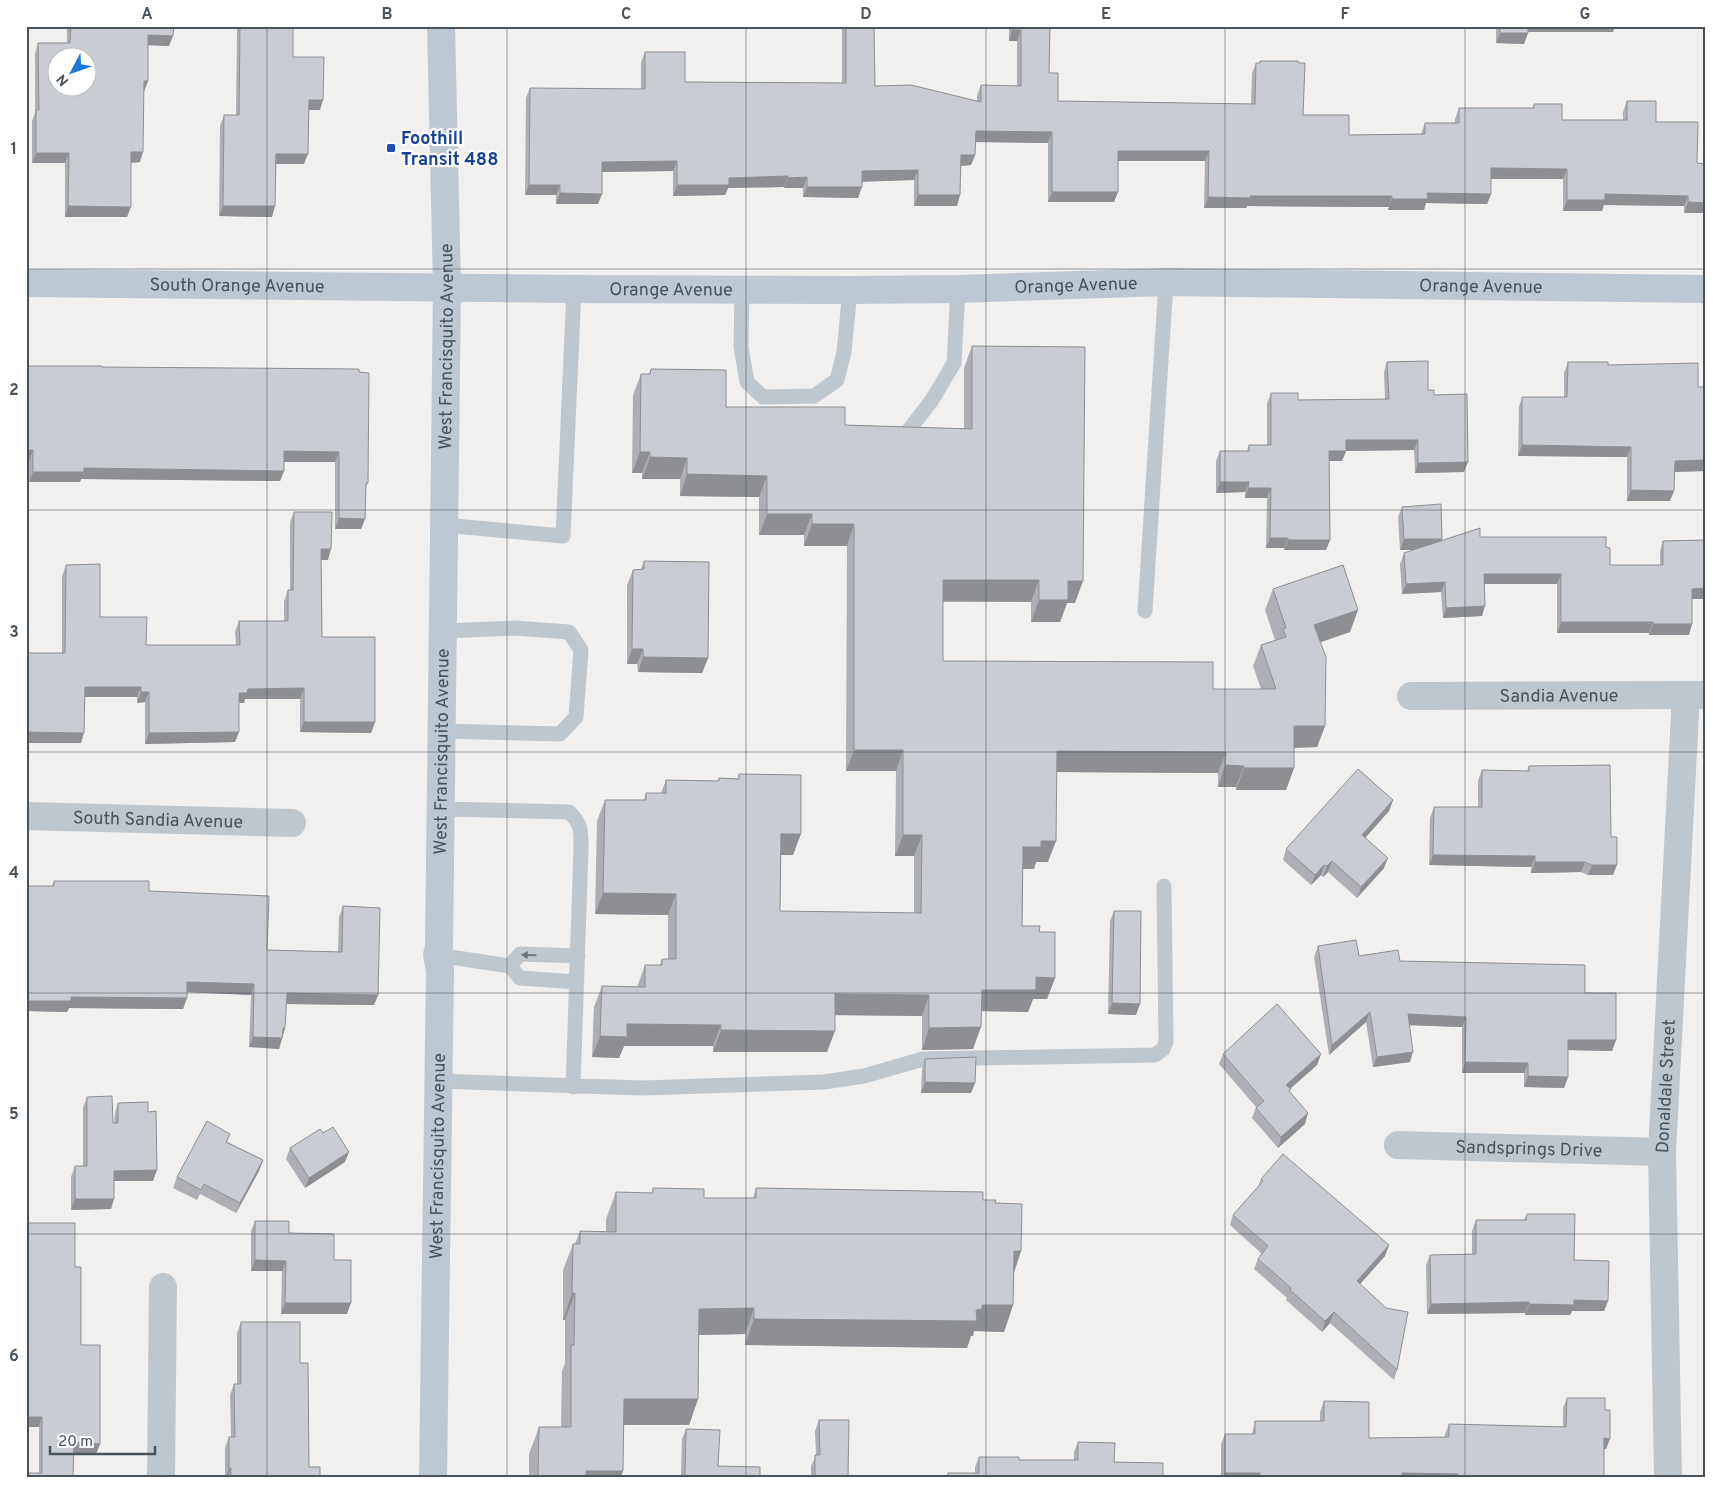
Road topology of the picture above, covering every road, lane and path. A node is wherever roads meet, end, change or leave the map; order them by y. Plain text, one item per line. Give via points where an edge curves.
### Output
1 (441, 26) edge
2 (1166, 282) junction
3 (26, 283) edge
4 (447, 288) junction
5 (574, 289) junction
6 (958, 289) junction
7 (1706, 289) edge
8 (742, 290) junction
9 (850, 290) junction
10 (902, 439) edge
11 (444, 525) junction
12 (1145, 611) dead end
13 (443, 631) junction
14 (1696, 695) edge
15 (1411, 696) dead end
16 (442, 731) junction
17 (441, 808) junction
18 (26, 816) edge
19 (292, 823) dead end
20 (1164, 886) dead end
21 (437, 955) junction
22 (578, 956) junction
23 (510, 966) junction
24 (577, 982) junction
25 (438, 1081) junction
26 (573, 1087) junction
27 (1398, 1145) dead end
28 (1662, 1152) junction
29 (163, 1287) dead end
30 (161, 1477) edge
31 (433, 1477) edge
32 (1668, 1477) edge

1 - 4 street, West Francisquito Avenue
2 - 6 street, Orange Avenue
2 - 7 street, Orange Avenue
2 - 12 lane
3 - 4 street, South Orange Avenue
4 - 5 street, Orange Avenue
4 - 11 street, West Francisquito Avenue
5 - 8 street, Orange Avenue
5 - 11 lane via 563,536
6 - 9 street, Orange Avenue
6 - 10 lane via 954,363 932,400
8 - 9 street, Orange Avenue
8 - 9 lane via 741,348 747,382 763,397 814,396 837,380 844,352
11 - 13 street, West Francisquito Avenue
13 - 16 street, West Francisquito Avenue
13 - 16 lane via 514,628 569,632 581,650 576,717 560,734
14 - 15 street, Sandia Avenue
14 - 28 street, Donaldale Street
16 - 17 street, West Francisquito Avenue
17 - 21 street, West Francisquito Avenue
17 - 22 lane via 569,812 578,820 582,849
18 - 19 street, South Sandia Avenue
20 - 26 lane via 1166,1042 1155,1055 923,1059 864,1076 824,1082
21 - 23 lane
21 - 25 street, West Francisquito Avenue via 440,970
22 -> 23 lane via 520,954
22 - 24 lane
23 - 24 lane via 520,978
24 - 26 lane
25 - 26 lane
25 - 31 street, West Francisquito Avenue
27 - 28 street, Sandsprings Drive
28 - 32 street, Donaldale Street
29 - 30 street

